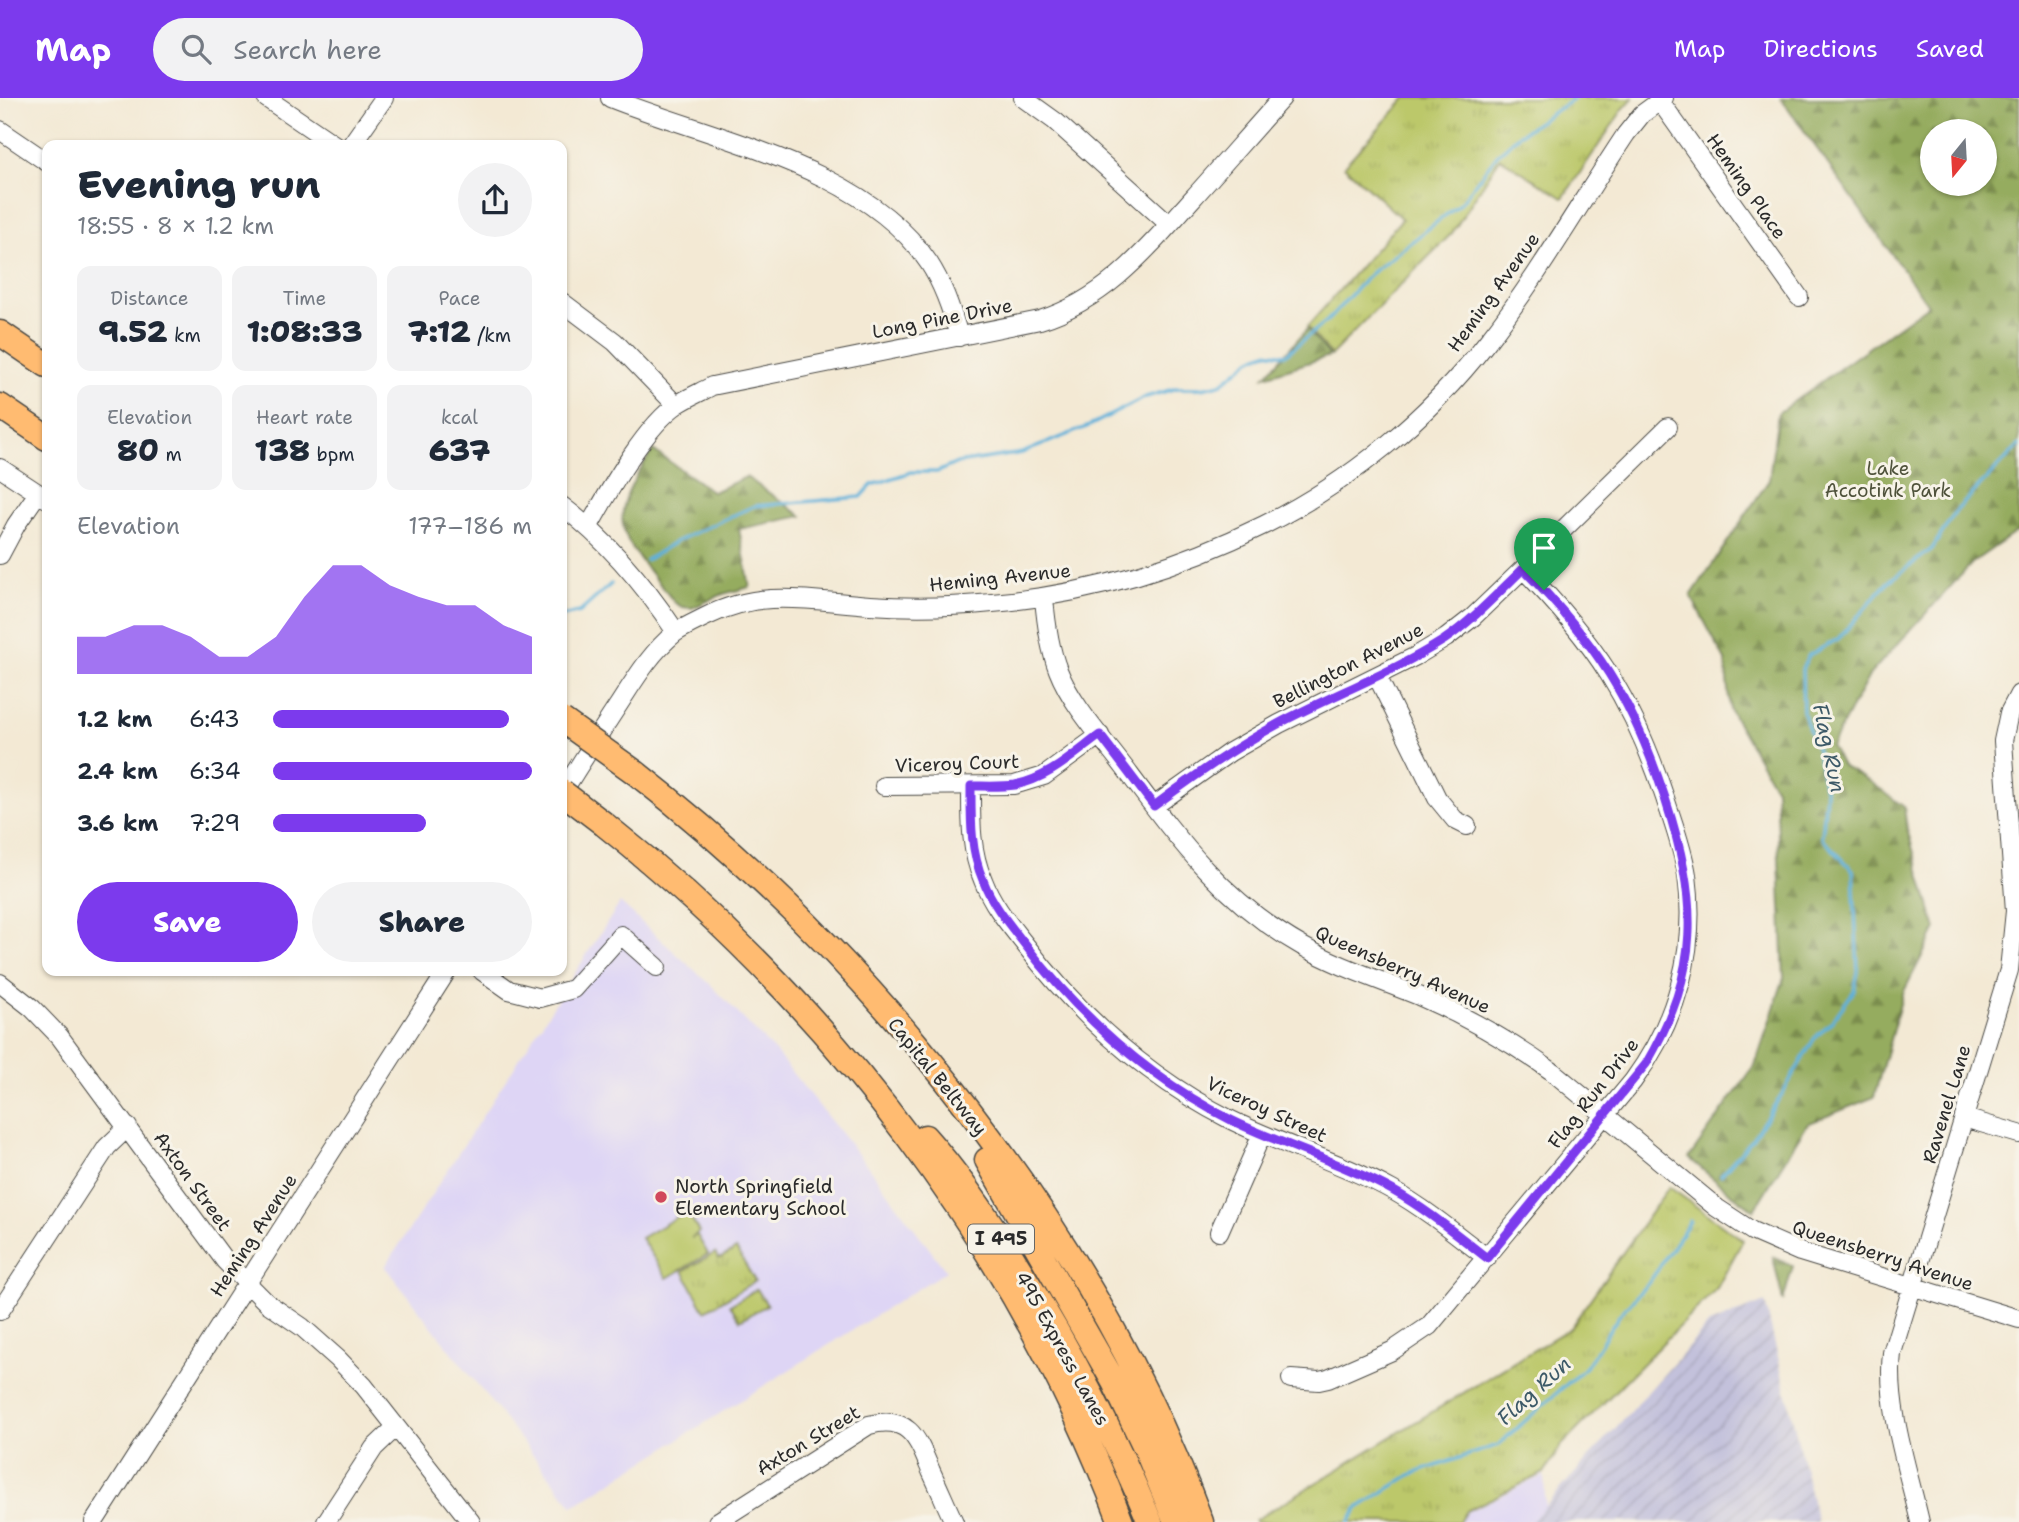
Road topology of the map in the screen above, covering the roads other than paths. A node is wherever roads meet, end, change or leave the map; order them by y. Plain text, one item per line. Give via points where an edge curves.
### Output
1 (265, 98) edge
2 (384, 98) edge
3 (610, 98) edge
4 (1023, 98) edge
5 (1282, 98) edge
6 (1662, 99) edge
7 (0, 130) edge
8 (328, 140) edge
9 (355, 140) edge
10 (42, 159) edge
11 (1169, 224) junction
12 (1799, 297) dead end
13 (567, 306) edge
14 (0, 333) edge
15 (959, 337) junction
16 (42, 362) edge
17 (676, 405) junction
18 (0, 406) edge
19 (1668, 426) dead end
20 (42, 435) edge
21 (0, 468) edge
22 (42, 495) edge
23 (42, 497) edge
24 (567, 510) edge
25 (589, 526) junction
26 (0, 555) edge
27 (1523, 569) junction
28 (1044, 597) junction
29 (676, 632) junction
30 (1377, 676) junction
31 (2019, 694) edge
32 (567, 724) edge
33 (1100, 735) junction
34 (567, 784) edge
35 (884, 786) dead end
36 (971, 786) junction
37 (567, 796) edge
38 (1154, 806) junction
39 (1467, 826) dead end
40 (2017, 890) edge
41 (657, 967) dead end
42 (444, 976) edge
43 (489, 976) edge
44 (0, 984) edge
45 (792, 998) junction
46 (883, 1006) junction
47 (1605, 1115) junction
48 (1964, 1118) junction
49 (128, 1127) junction
50 (1262, 1134) junction
51 (2019, 1134) edge
52 (1219, 1232) dead end
53 (1487, 1258) junction
54 (247, 1283) junction
55 (1912, 1287) junction
56 (0, 1311) edge
57 (2019, 1320) edge
58 (1291, 1379) dead end
59 (396, 1427) junction
60 (94, 1522) edge
61 (326, 1522) edge
62 (471, 1522) edge
63 (717, 1522) edge
64 (954, 1522) edge
65 (1121, 1522) edge
66 (1150, 1522) edge
67 (1176, 1522) edge
68 (1201, 1522) edge
69 (1920, 1522) edge

1 - 8 street
2 - 9 street
3 - 15 street via 786,160 873,206 904,232 928,262 949,301
4 - 11 street
5 - 11 street, Long Pine Drive
6 - 12 street, Heming Place
6 - 28 street, Heming Avenue via 1626,134 1486,344 1436,400 1380,450 1299,506 1220,545 1133,577
7 - 10 street
11 - 15 street, Long Pine Drive via 1122,274 1077,306 1040,320
13 - 17 street via 615,342
14 - 16 highway
15 - 17 street, Long Pine Drive via 730,381
17 - 25 street, Long Pine Drive via 617,477
18 - 20 highway
19 - 27 street, Bellington Avenue
21 - 22 street
23 - 26 street via 16,525
24 - 25 street
25 - 29 street
27 - 30 street, Bellington Avenue via 1446,638
27 - 47 street, Flag Run Drive via 1582,633 1631,711 1654,765 1686,873 1689,933 1680,989 1646,1064
28 - 29 street, Heming Avenue via 926,607 762,599 722,609
28 - 33 street, Queensberry Avenue via 1058,670
29 - 34 street, Heming Avenue via 642,669
30 - 38 street, Bellington Avenue via 1230,752
30 - 39 street via 1437,798 1455,820
31 - 40 street, Ravenel Lane via 2003,741
32 - 46 highway, Capital Beltway / I 495, bridge via 680,807 775,891
33 - 36 street, Viceroy Court via 1034,780
33 - 38 street, Queensberry Avenue
35 - 36 street, Viceroy Court
36 - 50 street, Viceroy Street via 972,838 982,879 999,910 1048,975 1144,1066 1205,1106
37 - 45 highway, I 495, bridge via 693,899
38 - 47 street, Queensberry Avenue via 1210,876 1270,926 1330,961 1417,995 1490,1031 1553,1072
40 - 48 street, Ravenel Lane via 2008,970
41 - 43 street via 621,935 573,989 540,998 509,990
42 - 54 street, Heming Avenue
44 - 49 street, Axton Street via 60,1037
45 - 65 highway, I 495 via 897,1123 973,1231 1061,1386
45 - 66 highway, 495 Express Lanes / I 495 via 967,1188 1073,1360
46 - 67 highway, 495 Express Lanes / I 495 via 1012,1201 1114,1381
46 - 68 highway, Capital Beltway / I 495 via 976,1121 1092,1292 1145,1391
47 - 53 street, Flag Run Drive
47 - 55 street, Queensberry Avenue via 1717,1208 1752,1231 1800,1252
48 - 51 street
48 - 55 street, Ravenel Lane
49 - 54 street, Axton Street via 217,1252
49 - 56 street via 107,1147
50 - 52 street
50 - 53 street, Viceroy Street via 1392,1190
53 - 58 street, Flag Run Drive via 1442,1312 1406,1342 1328,1379
54 - 59 street, Axton Street via 338,1359
54 - 60 street, Heming Avenue
55 - 57 street, Queensberry Avenue
55 - 69 street, Ravenel Lane via 1892,1353 1890,1386
59 - 61 street via 374,1448
59 - 62 street, Axton Street
63 - 64 street, Axton Street via 869,1425 882,1422 898,1424 915,1436

